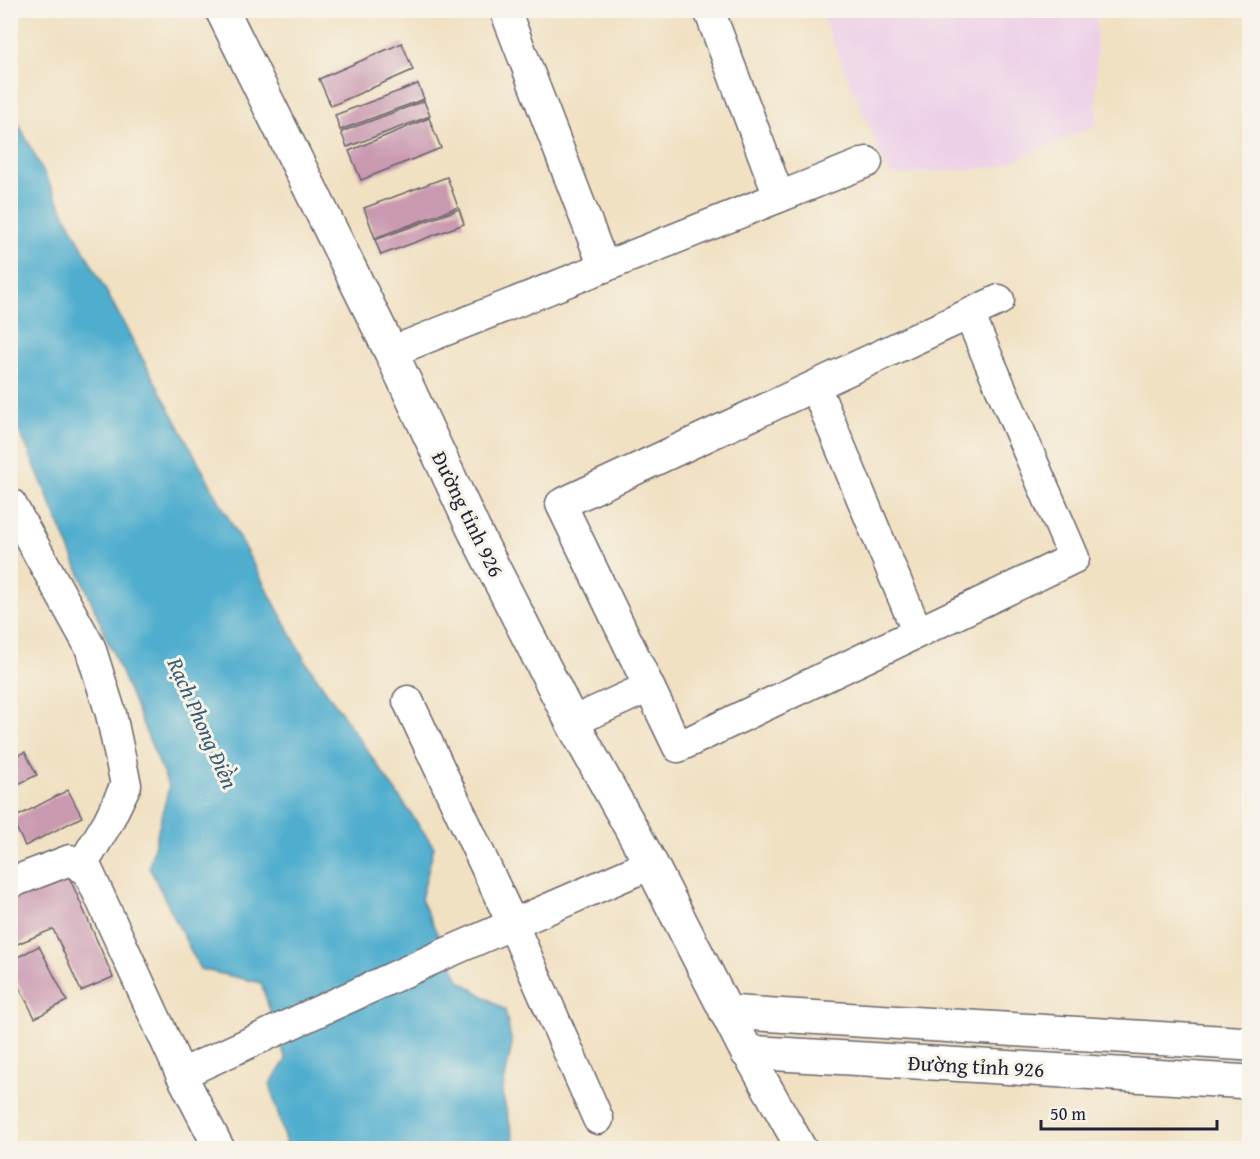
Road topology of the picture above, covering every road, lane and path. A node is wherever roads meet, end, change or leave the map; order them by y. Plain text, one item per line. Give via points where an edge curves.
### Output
1 (222, 10) edge
2 (505, 10) edge
3 (709, 10) edge
4 (867, 162) dead end
5 (779, 197) junction
6 (604, 267) junction
7 (999, 300) dead end
8 (969, 314) junction
9 (391, 352) junction
10 (815, 386) junction
11 (10, 504) edge
12 (917, 631) junction
13 (649, 687) junction
14 (408, 701) dead end
15 (572, 722) junction
16 (651, 864) junction
17 (81, 867) junction
18 (10, 883) edge
19 (513, 925) junction
20 (726, 1012) junction
21 (1250, 1044) edge
22 (747, 1052) junction
23 (181, 1074) junction
24 (1250, 1082) edge
25 (598, 1119) dead end
26 (219, 1149) edge
27 (801, 1149) edge

1 - 9 main road, Đường tỉnh 926
2 - 6 street
3 - 5 street
4 - 5 street
5 - 6 street
6 - 9 street
7 - 8 street
8 - 10 street
8 - 12 street via 1074,558
9 - 15 main road, Đường tỉnh 926 via 474,530
10 - 12 street
10 - 13 street via 561,504
11 - 17 street via 90,647 111,714 126,785
12 - 13 street via 678,747
13 - 15 street
14 - 19 street
15 - 16 main road, Đường tỉnh 926
16 - 19 street
16 - 20 main road, Đường tỉnh 926
17 - 18 street via 70,860
17 - 23 street via 88,871
19 - 23 street
19 - 25 street
20 - 21 main road, Đường tỉnh 926
20 - 22 main road, Đường tỉnh 926
22 - 24 main road, Đường tỉnh 926
22 - 27 street
23 - 26 street

